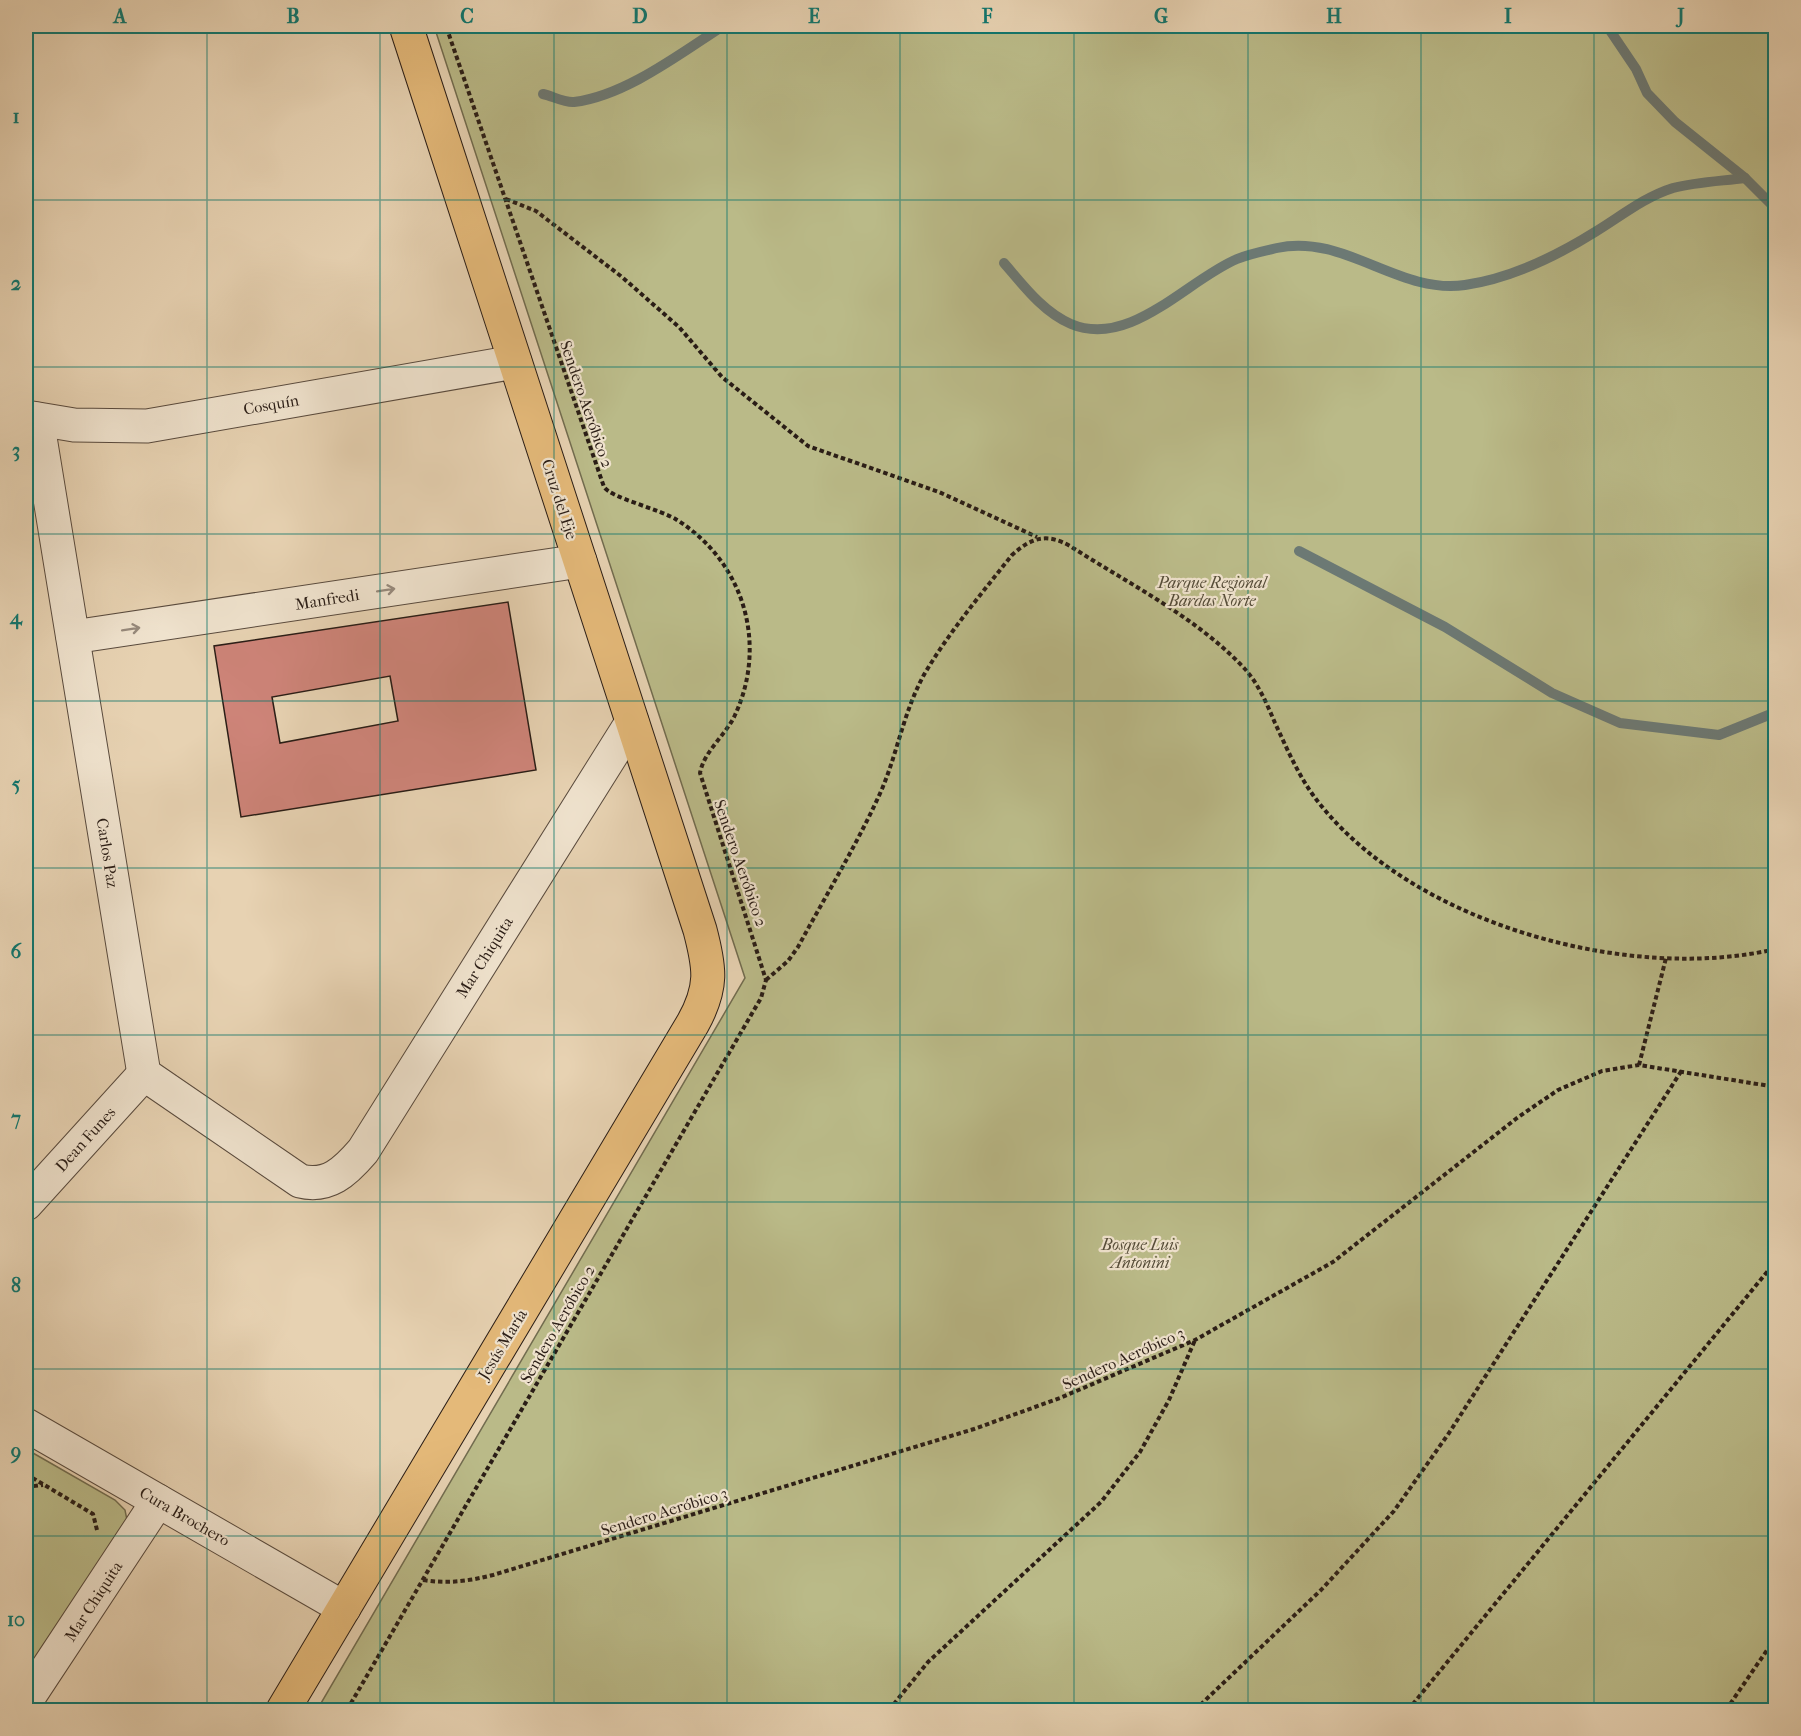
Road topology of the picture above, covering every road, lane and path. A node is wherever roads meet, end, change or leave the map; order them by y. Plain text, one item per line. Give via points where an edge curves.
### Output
1 (406, 26) edge
2 (446, 26) edge
3 (506, 199) junction
4 (515, 362) junction
5 (31, 418) edge
6 (1037, 538) junction
7 (580, 561) junction
8 (73, 637) junction
9 (632, 722) junction
10 (1776, 949) edge
11 (1666, 958) junction
12 (709, 973) joint
13 (766, 980) junction
14 (1639, 1065) junction
15 (1682, 1070) junction
16 (144, 1074) junction
17 (1776, 1087) edge
18 (26, 1204) edge
19 (1776, 1261) edge
20 (1195, 1340) junction
21 (26, 1425) edge
22 (26, 1474) edge
23 (44, 1485) junction
24 (26, 1487) edge
25 (158, 1501) junction
26 (91, 1539) dead end
27 (423, 1580) junction
28 (344, 1608) junction
29 (1776, 1637) edge
30 (26, 1701) edge
31 (283, 1710) edge
32 (347, 1710) edge
33 (889, 1710) edge
34 (1195, 1710) edge
35 (1408, 1710) edge
36 (1726, 1710) edge

1 - 4 main road, Cruz del Eje
2 - 3 path, Sendero Aeróbico 2
3 - 6 path via 536,211 622,277 680,327 722,377 808,446 939,492
3 - 13 path, Sendero Aeróbico 2 via 604,487 612,495 658,509 689,527 720,558 740,594 751,642 747,679 734,717 704,760 700,773
4 - 5 street, Cosquín via 147,426 74,425
4 - 7 main road, Cruz del Eje
5 - 8 street, Carlos Paz
6 - 11 path via 1055,538 1070,546 1222,646 1246,670 1262,694 1300,775 1322,808 1345,833 1389,869 1439,898 1548,939 1606,953
6 - 13 path via 1012,555 924,675 907,710 883,787 859,834 798,947
8 -> 7 street, Manfredi
7 - 9 main road, Cruz del Eje
8 - 16 street, Carlos Paz
9 - 12 main road, Cruz del Eje via 700,930
9 - 16 street, Mar Chiquita via 351,1165 326,1182 313,1184 289,1176
10 - 11 path
11 - 14 path
12 - 28 main road, Jesús María via 703,1005 693,1023
13 - 27 path, Sendero Aeróbico 2 via 761,998
14 - 15 path, Sendero Aeróbico 3
14 - 20 path, Sendero Aeróbico 3 via 1602,1071 1558,1090 1333,1262
15 - 17 path, Sendero Aeróbico 3
15 - 34 path via 1449,1433 1394,1511 1321,1590
16 - 18 street, Dean Funes
19 - 35 path
20 - 27 path, Sendero Aeróbico 3 via 1060,1398 974,1429 493,1575 466,1581
20 - 33 path via 1158,1421 1140,1452 1101,1502 928,1662
21 - 25 street, Cura Brochero
22 - 23 path
23 - 24 path
23 - 26 path via 93,1514 97,1530
25 - 28 street, Cura Brochero
25 - 30 street, Mar Chiquita
27 - 32 path, Sendero Aeróbico 2
28 - 31 main road, Jesús María
29 - 36 path

